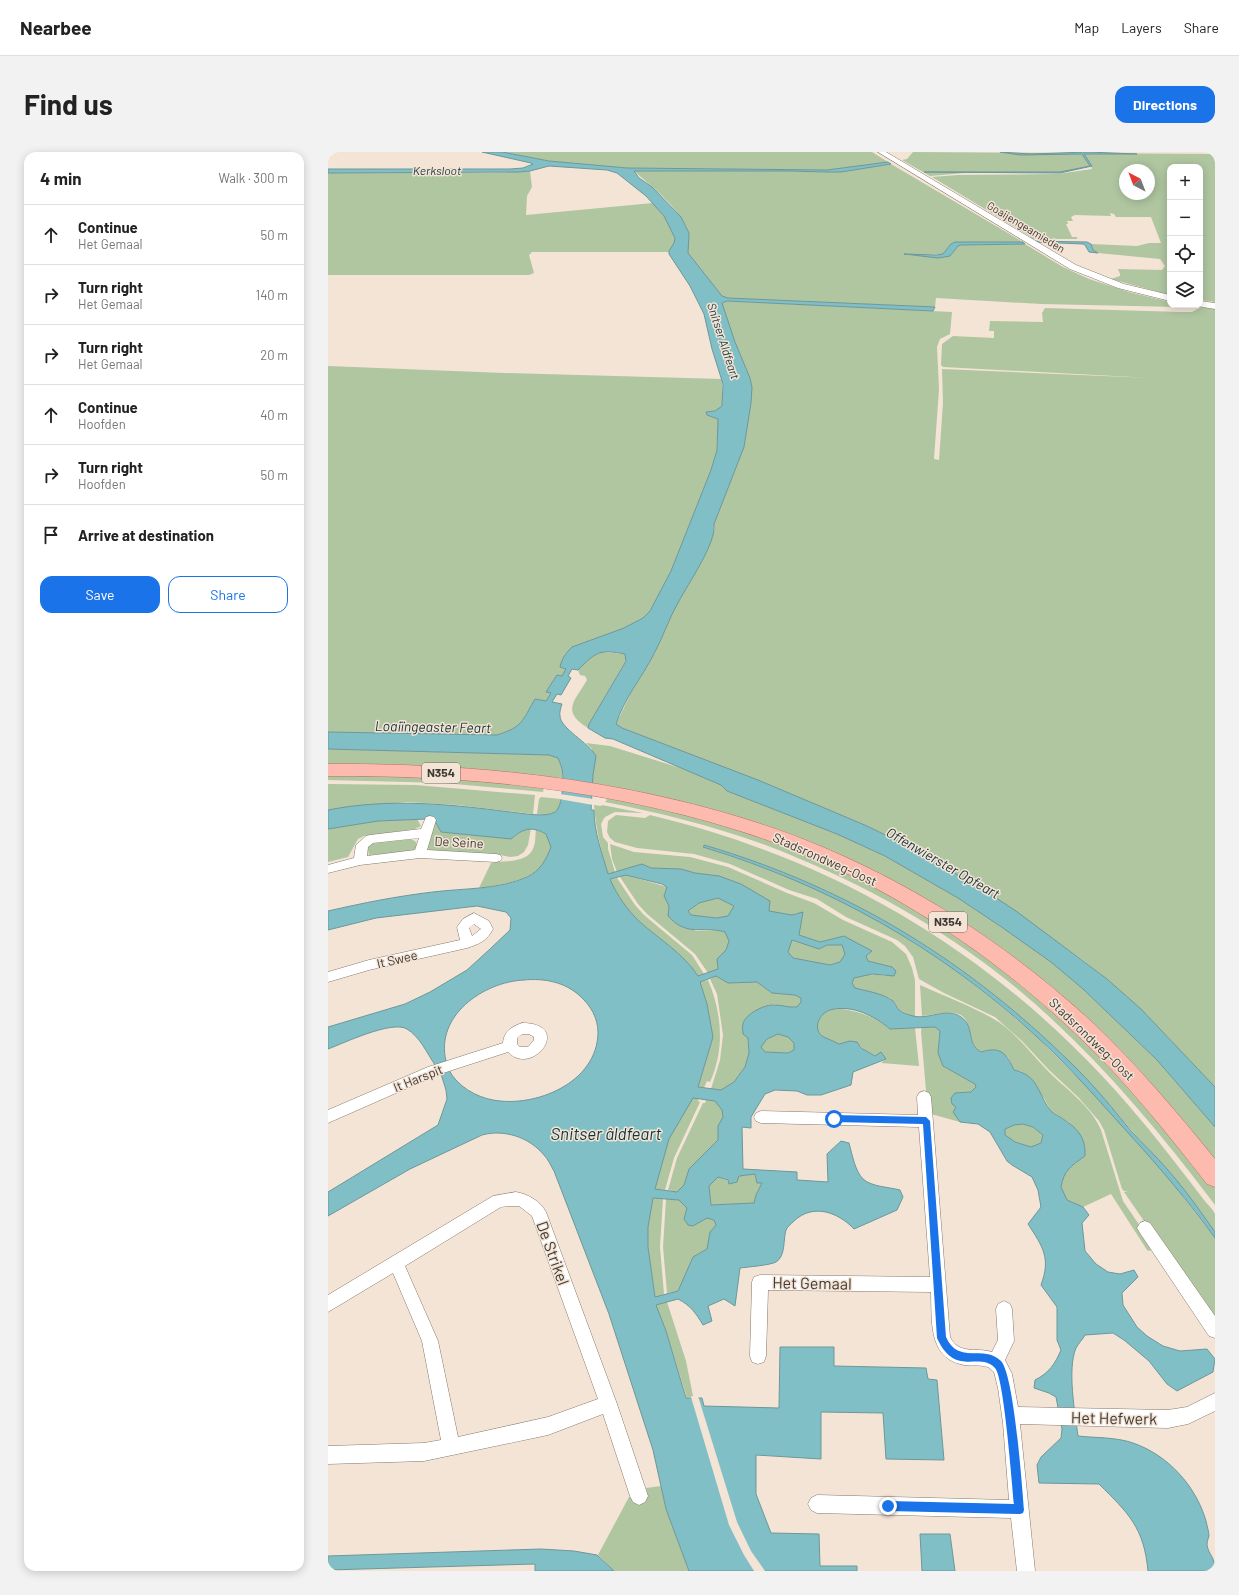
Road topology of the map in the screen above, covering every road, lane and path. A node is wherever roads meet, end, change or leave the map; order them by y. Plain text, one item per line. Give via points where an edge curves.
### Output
1 (881, 152) edge
2 (1167, 297) edge
3 (1203, 304) edge
4 (1215, 306) edge
5 (328, 770) edge
6 (430, 820) dead end
7 (426, 832) junction
8 (420, 854) junction
9 (496, 858) dead end
10 (360, 861) junction
11 (328, 869) edge
12 (467, 943) dead end
13 (328, 977) edge
14 (510, 1046) dead end
15 (924, 1097) dead end
16 (328, 1117) edge
17 (761, 1117) dead end
18 (926, 1121) junction
19 (1215, 1177) edge
20 (1145, 1228) dead end
21 (396, 1262) junction
22 (938, 1285) junction
23 (328, 1304) edge
24 (1004, 1309) dead end
25 (1215, 1330) edge
26 (758, 1356) dead end
27 (995, 1362) junction
28 (1215, 1402) edge
29 (608, 1404) junction
30 (1010, 1415) junction
31 (452, 1448) junction
32 (328, 1455) edge
33 (639, 1496) dead end
34 (817, 1504) dead end
35 (1020, 1510) junction
36 (1026, 1571) edge

1 - 2 street, Goaijengeamieden via 1073,267 1119,285
3 - 4 street
5 - 19 main road, Stadsrondweg-Oost / N354 via 444,773 553,783 604,791 700,812 798,845 861,873 951,924 1033,984 1092,1036 1153,1101
6 - 7 street, De Seine
7 - 8 street, De Seine
7 - 10 street, De Seine via 370,839 362,845
8 - 9 street, De Seine
8 - 10 street, De Seine
10 - 11 street, De Seine
12 - 13 street, It Swee
14 - 16 street, It Harspit via 433,1071
15 - 18 street
17 - 18 street
18 - 22 street
20 - 25 street
21 - 23 street, De Strikel
21 - 29 street, De Strikel via 498,1200 516,1198 527,1202 538,1212
21 - 31 street via 430,1341
22 - 26 street, Het Gemaal via 760,1282
22 - 27 street via 942,1338 946,1347 960,1357 989,1358
24 - 27 street via 1006,1341
27 - 30 street via 1002,1370
28 - 30 street, Het Hefwerk via 1188,1415 1168,1419
29 - 31 street via 548,1426
29 - 33 street, De Strikel
30 - 35 street
31 - 32 street via 424,1452
34 - 35 street
35 - 36 street

